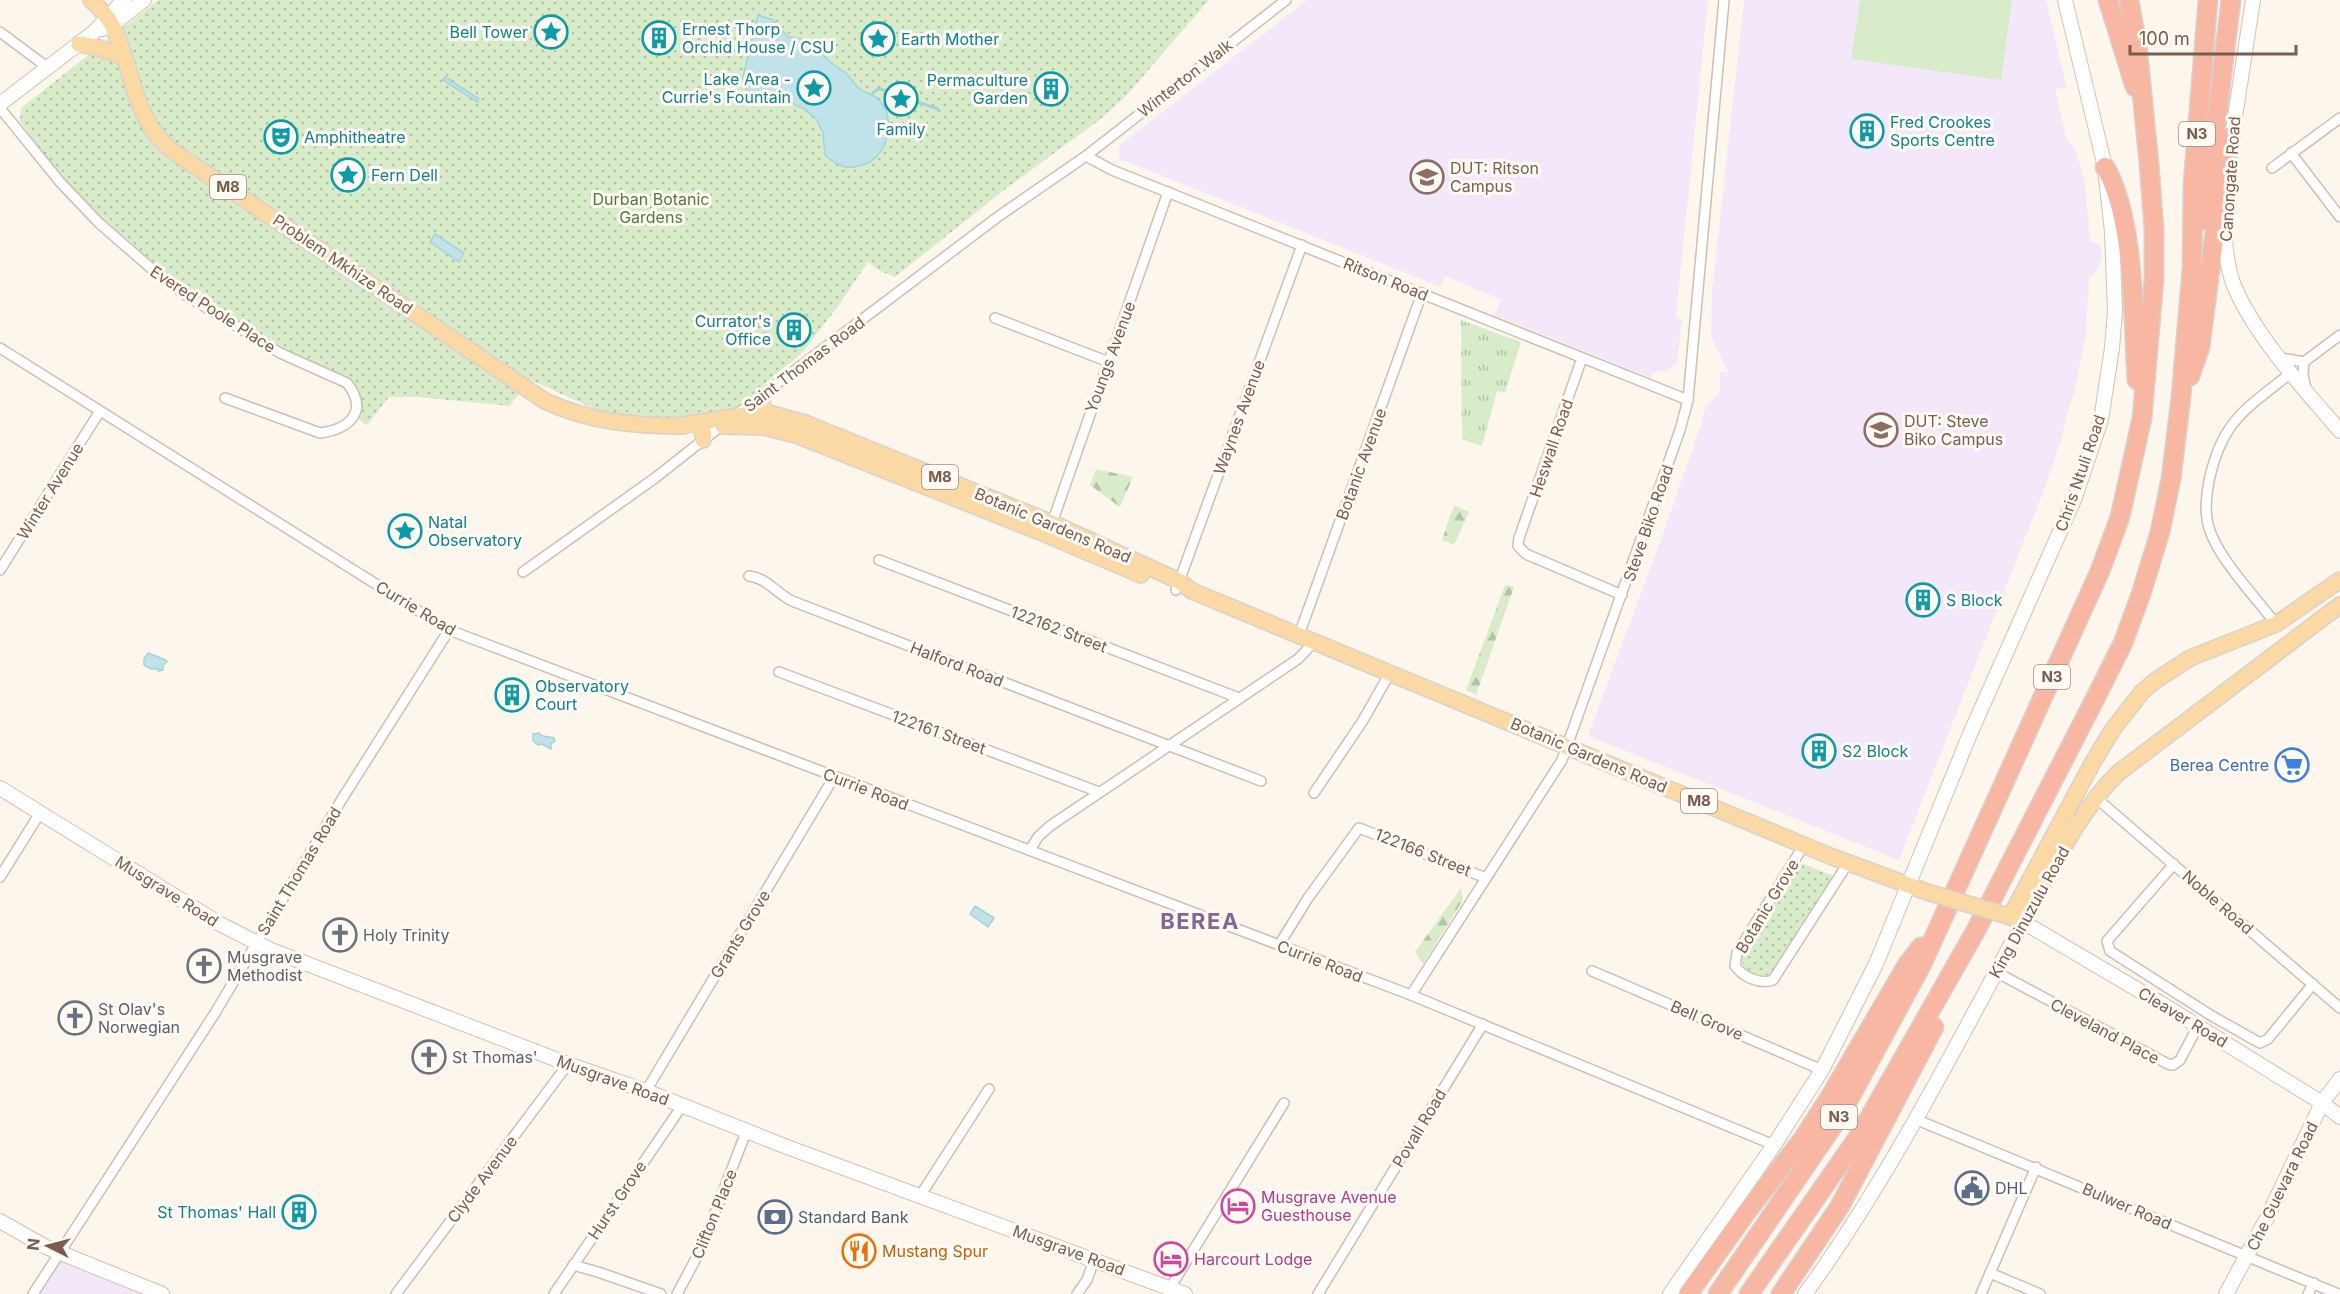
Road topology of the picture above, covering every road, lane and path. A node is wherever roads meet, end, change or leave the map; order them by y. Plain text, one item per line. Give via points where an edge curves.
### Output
1 (91, 0) edge
2 (124, 0) edge
3 (144, 0) edge
4 (1286, 0) edge
5 (1724, 0) edge
6 (2066, 0) edge
7 (2108, 0) edge
8 (2129, 0) edge
9 (2208, 0) edge
10 (2230, 0) edge
11 (2253, 0) edge
12 (109, 21) junction
13 (0, 32) edge
14 (79, 44) junction
15 (124, 57) junction
16 (47, 67) junction
17 (2141, 100) junction
18 (0, 106) edge
19 (2340, 118) edge
20 (2231, 136) junction
21 (2291, 153) junction
22 (1086, 156) junction
23 (2105, 167) junction
24 (2272, 168) dead end
25 (1168, 192) junction
26 (2340, 217) edge
27 (1302, 245) junction
28 (2193, 268) junction
29 (1422, 293) junction
30 (995, 318) dead end
31 (2340, 335) edge
32 (0, 348) edge
33 (1582, 358) junction
34 (2281, 358) junction
35 (1109, 362) junction
36 (2304, 362) junction
37 (2292, 372) junction
38 (2306, 389) junction
39 (763, 396) junction
40 (2181, 396) junction
41 (225, 398) dead end
42 (1688, 400) junction
43 (100, 411) junction
44 (765, 412) junction
45 (2142, 418) junction
46 (726, 422) junction
47 (676, 426) junction
48 (2340, 431) edge
49 (701, 433) junction
50 (1052, 523) junction
51 (879, 561) dead end
52 (0, 570) edge
53 (523, 572) dead end
54 (749, 576) dead end
55 (2340, 580) edge
56 (1178, 586) junction
57 (1622, 595) junction
58 (2339, 607) edge
59 (2276, 624) junction
60 (449, 630) junction
61 (1299, 635) junction
62 (1315, 642) junction
63 (778, 672) dead end
64 (1390, 673) junction
65 (1239, 698) junction
66 (1170, 746) junction
67 (1568, 746) junction
68 (834, 777) junction
69 (1261, 781) dead end
70 (0, 788) edge
71 (1099, 792) junction
72 (1314, 794) dead end
73 (2095, 797) junction
74 (40, 813) junction
75 (1804, 845) junction
76 (1030, 850) junction
77 (1848, 863) junction
78 (2174, 864) junction
79 (0, 878) edge
80 (1486, 878) junction
81 (1908, 886) junction
82 (2013, 918) junction
83 (1939, 928) junction
84 (1975, 932) junction
85 (256, 944) junction
86 (1279, 945) junction
87 (1592, 971) dead end
88 (1996, 972) junction
89 (2313, 984) junction
90 (1411, 995) junction
91 (2340, 1008) edge
92 (1483, 1024) junction
93 (2198, 1026) junction
94 (568, 1064) junction
95 (1822, 1070) junction
96 (2340, 1079) edge
97 (989, 1089) dead end
98 (646, 1091) junction
99 (1284, 1103) dead end
100 (2322, 1103) junction
101 (682, 1106) junction
102 (2340, 1117) edge
103 (1916, 1119) junction
104 (747, 1131) junction
105 (1774, 1145) junction
106 (2036, 1167) junction
107 (921, 1196) junction
108 (0, 1221) edge
109 (59, 1253) junction
110 (2247, 1256) junction
111 (1094, 1260) junction
112 (573, 1265) junction
113 (1990, 1273) junction
114 (2314, 1283) junction
115 (1170, 1288) junction
116 (33, 1294) edge
117 (162, 1294) edge
118 (396, 1294) edge
119 (554, 1294) edge
120 (661, 1294) edge
121 (677, 1294) edge
122 (1077, 1294) edge
123 (1185, 1294) edge
124 (1318, 1294) edge
125 (1670, 1294) edge
126 (1688, 1294) edge
127 (1718, 1294) edge
128 (1749, 1294) edge
129 (1780, 1294) edge
130 (1805, 1294) edge
131 (1982, 1294) edge
132 (2040, 1294) edge
133 (2226, 1294) edge
134 (2308, 1294) edge
135 (2338, 1294) edge

1 - 12 main road, Problem Mkhize Road / M8
2 - 12 main road
3 - 12 main road
4 - 22 street, Winterton Walk
5 - 42 street, Steve Biko Road
6 - 23 main road, Chris Ntuli Road
7 - 17 highway
8 - 17 highway, N3
9 - 28 highway, N3 via 2193,184
10 - 28 highway via 2211,164
11 - 20 main road, Canongate Road
12 - 14 main road
12 - 15 main road, Problem Mkhize Road / M8
13 - 16 street
14 - 15 main road
14 - 16 main road
15 - 47 main road, Problem Mkhize Road / M8 via 139,106 166,146 545,401 565,411 611,422
16 - 18 main road
17 - 45 highway, N3 via 2154,229 2154,279
18 - 41 street, Evered Poole Place via 60,182 131,253 187,296 247,334 347,383 357,402 354,417 346,425 320,433
19 - 21 street
20 - 34 main road, Canongate Road via 2224,224 2227,258 2248,313
20 - 40 highway via 2200,346
21 - 24 street
21 - 26 street
22 - 25 street, Ritson Road
22 - 39 street, Saint Thomas Road via 999,216
23 - 45 highway via 2114,183 2123,220
23 - 81 main road, Chris Ntuli Road via 2115,311 2101,420 2074,500
25 - 27 street, Ritson Road
25 - 35 street, Youngs Avenue
27 - 29 street, Ritson Road
27 - 56 street, Waynes Avenue
28 - 40 highway, N3
29 - 33 street, Ritson Road
29 - 61 street, Botanic Avenue
30 - 35 street
31 - 36 street
32 - 43 street, Currie Road
33 - 42 street, Ritson Road
33 - 57 street, Heswall Road via 1519,538 1520,549
34 - 36 street
34 - 37 main road, Canongate Road
35 - 50 street, Youngs Avenue
36 - 38 street
37 - 38 main road, Canongate Road
37 - 59 street via 2231,423 2215,454 2206,504 2210,532 2220,551
38 - 48 main road, Canongate Road
39 - 44 main road
39 - 46 street, Saint Thomas Road
40 - 84 highway, N3 via 2171,480 2141,594 2097,695
42 - 57 street, Steve Biko Road
43 - 52 street, Winter Avenue
43 - 60 street, Currie Road
44 - 46 main road, Botanic Gardens Road / M8
44 - 50 main road, Botanic Gardens Road / M8 via 843,437
45 - 83 highway, N3 via 2120,517 2100,571
46 - 47 main road, Botanic Gardens Road / M8
46 - 49 main road, Botanic Gardens Road / M8
46 - 56 main road, Botanic Gardens Road / M8 via 796,435
47 - 49 main road, Botanic Gardens Road / M8
49 - 53 street via 655,478
50 - 56 main road, Botanic Gardens Road / M8
51 - 65 street, 122162 Street
54 - 66 street, Halford Road via 764,580 792,601
55 - 59 main road, King Dinuzulu Road
56 - 61 main road, Botanic Gardens Road / M8
57 - 67 street, Steve Biko Road
58 - 73 main road, King Dinuzulu Road via 2118,773
59 - 82 main road, King Dinuzulu Road via 2190,658 2142,692 2093,762
60 - 68 street, Currie Road
60 - 85 street, Saint Thomas Road
61 - 62 main road, Botanic Gardens Road / M8
62 - 64 main road, Botanic Gardens Road / M8
62 - 65 street via 1298,659
63 - 71 street, 122161 Street
64 - 67 main road, Botanic Gardens Road / M8
64 - 72 street
65 - 66 street
66 - 69 street, Halford Road
66 - 71 street
67 - 75 main road, Botanic Gardens Road / M8
67 - 80 street, Steve Biko Road
68 - 76 street, Currie Road
68 - 98 street, Grants Grove
70 - 74 main road, Musgrave Road
71 - 76 street via 1050,826
73 - 78 street, Noble Road
73 - 82 main road, King Dinuzulu Road
74 - 79 street
74 - 85 main road, Musgrave Road
75 - 77 main road, Botanic Gardens Road / M8
75 - 77 street, Botanic Grove via 1737,953 1735,966 1742,974 1763,982 1773,980
76 - 86 street, Currie Road
77 - 81 main road, Botanic Gardens Road / M8
78 - 89 street, Noble Road
78 - 89 street via 2107,941 2110,951 2260,1043 2268,1039
80 - 86 street, 122166 Street via 1360,828
80 - 90 street, Steve Biko Road
81 - 82 main road, Botanic Gardens Road / M8, bridge
81 - 95 main road via 1875,964
82 - 88 main road, King Dinuzulu Road
82 - 93 main road, Cleaver Road / M8
83 - 126 highway via 1907,966 1803,1139
83 - 127 highway, N3 via 1841,1114
84 - 128 highway, N3 via 1859,1136
84 - 129 highway via 1965,968 1867,1158 1835,1215
85 - 94 main road, Musgrave Road
85 - 109 street, Saint Thomas Road
86 - 90 street, Currie Road
87 - 95 street, Bell Grove
88 - 93 street, Cleveland Place via 2168,1064 2180,1060
88 - 103 main road, King Dinuzulu Road
89 - 91 street, Noble Road
90 - 92 street, Currie Road
92 - 105 street, Currie Road
92 - 124 street, Povall Road
93 - 100 main road, Cleaver Road / M8
94 - 98 main road, Musgrave Road
94 - 118 street, Clyde Avenue
95 - 105 main road
96 - 100 main road, Che Guevara Road
97 - 107 street
98 - 101 main road, Musgrave Road
99 - 115 street
100 - 102 main road, Cleaver Road / M8
100 - 110 main road, Che Guevara Road
101 - 104 main road, Musgrave Road
101 - 112 street, Hurst Grove
103 - 106 street, Bulwer Road
103 - 130 main road, King Dinuzulu Road
104 - 107 main road, Musgrave Road
104 - 121 street, Clifton Place via 701,1249
105 - 125 main road
106 - 110 street, Bulwer Road
106 - 113 street
107 - 111 main road, Musgrave Road
108 - 109 main road
109 - 116 street, Saint Thomas Road
109 - 117 main road
110 - 114 street, Bulwer Road
110 - 133 main road, Che Guevara Road
111 - 115 main road, Musgrave Road
111 - 122 street
112 - 119 street, Hurst Grove
112 - 120 street
113 - 131 street
113 - 132 street
114 - 134 street
114 - 135 street, Bulwer Road
115 - 123 main road, Musgrave Road

